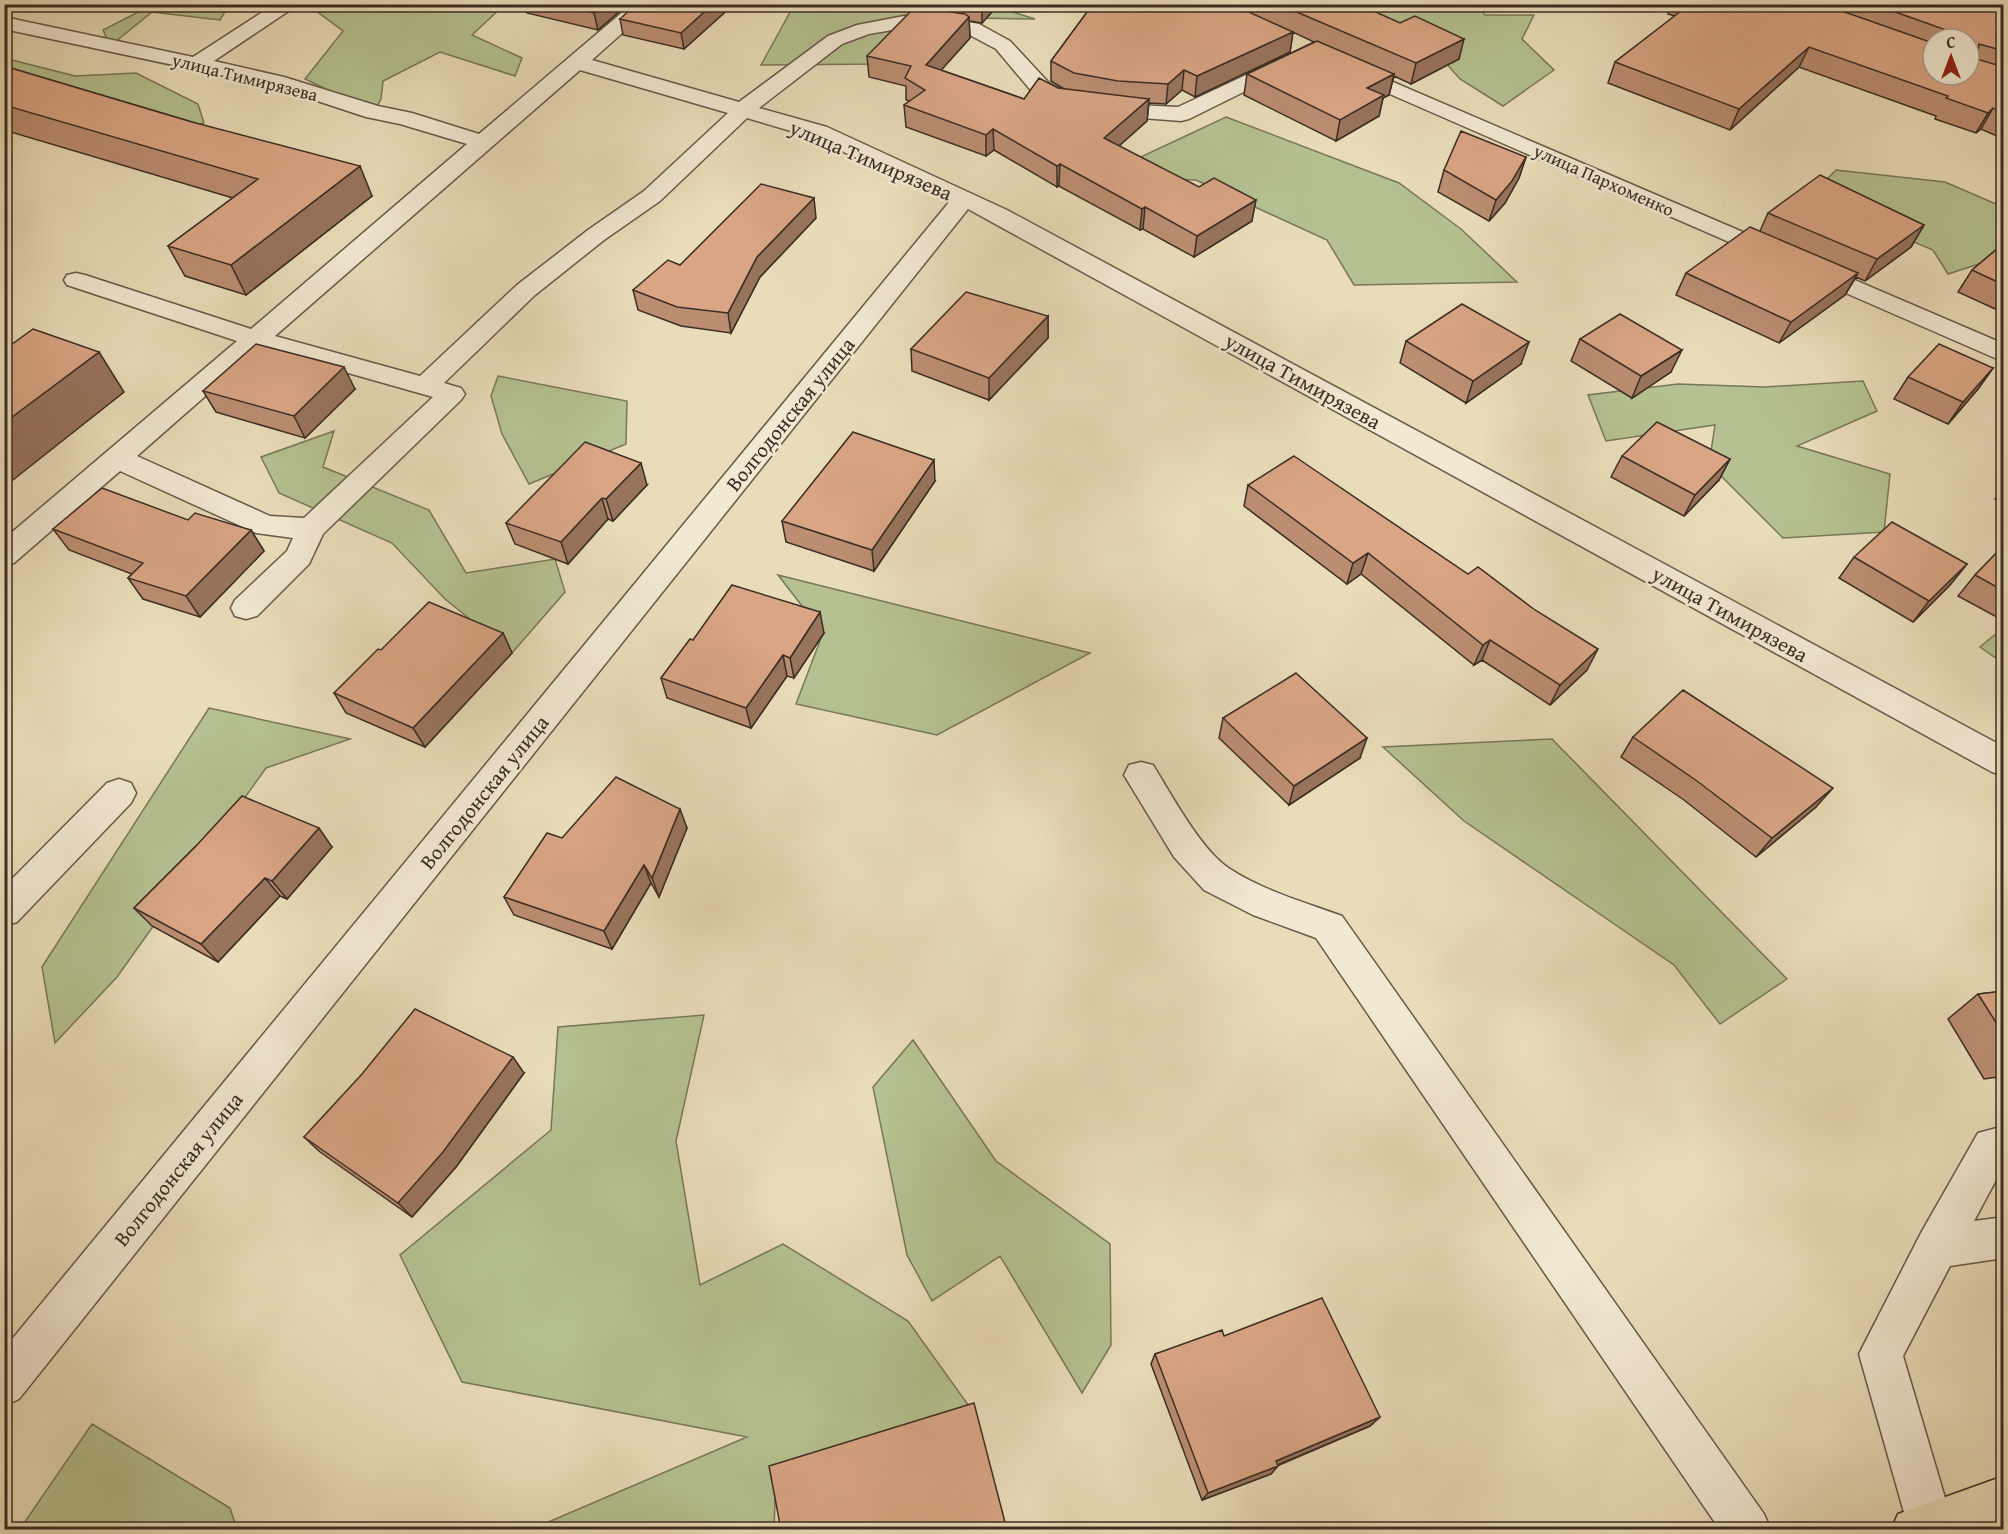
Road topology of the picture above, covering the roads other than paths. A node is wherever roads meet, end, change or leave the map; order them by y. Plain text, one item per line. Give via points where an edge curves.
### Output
1 (289, 4) edge
2 (645, 4) edge
3 (4, 23) edge
4 (1297, 49) edge
5 (576, 62) junction
6 (1333, 62) edge
7 (196, 64) junction
8 (743, 110) junction
9 (483, 142) junction
10 (964, 199) junction
11 (76, 280) dead end
12 (257, 339) junction
13 (2004, 354) edge
14 (426, 385) junction
15 (118, 459) junction
16 (311, 529) junction
17 (4, 556) edge
18 (246, 608) dead end
19 (2004, 763) edge
20 (1141, 775) dead end
21 (119, 793) dead end
22 (4, 911) edge
23 (2004, 1145) edge
24 (2004, 1237) edge
25 (1936, 1248) junction
26 (4, 1384) edge
27 (2004, 1499) edge
28 (1922, 1527) edge
29 (1748, 1530) edge

1 - 7 street
2 - 5 street
3 - 7 street, улица Тимирязева
4 - 8 street via 1181,114 1116,110 1066,102 1041,88 1002,45 972,28 904,22 864,29 835,40
5 - 8 street, улица Тимирязева
5 - 9 street
6 - 13 street, улица Пархоменко
7 - 9 street, улица Тимирязева via 278,81
8 - 10 street, улица Тимирязева via 819,132
8 - 14 street via 652,196 526,290
9 - 12 street
10 - 19 street, улица Тимирязева
10 - 26 street, Волгодонская улица
11 - 12 street
12 - 14 street
12 - 15 street
14 - 16 street via 452,394
15 - 16 street via 266,526
15 - 17 street
16 - 18 street via 299,557
20 - 29 street via 1186,847 1216,879 1266,904 1329,927
21 - 22 street
23 - 25 street via 1992,1147
24 - 25 street
25 - 28 street via 1881,1354
27 - 28 main road

